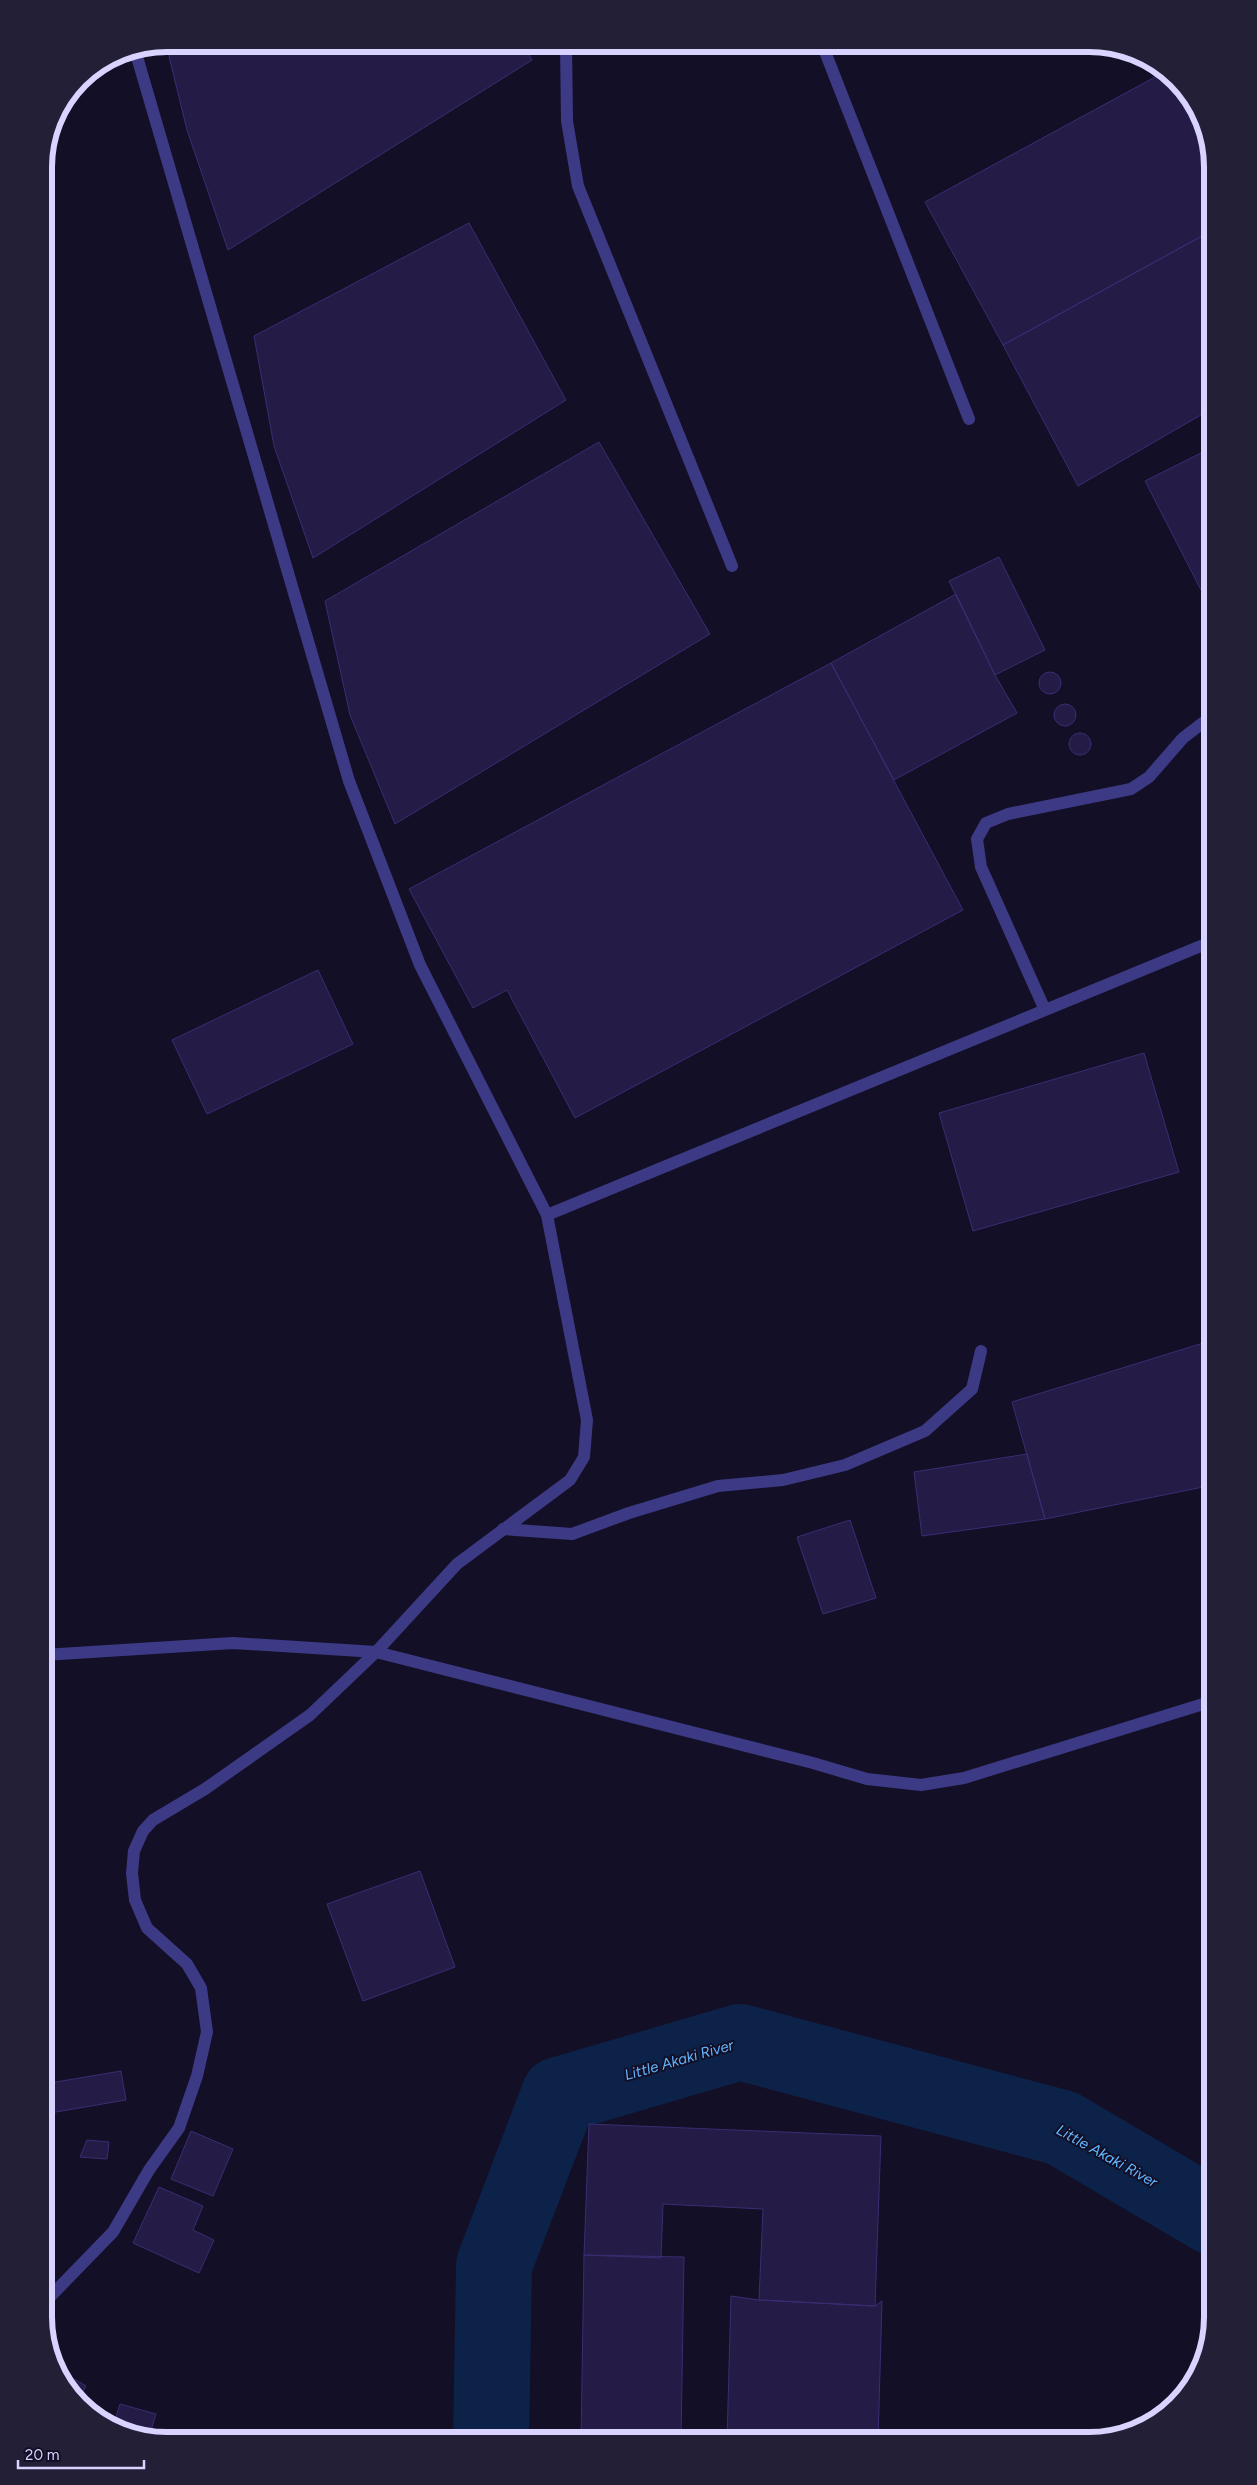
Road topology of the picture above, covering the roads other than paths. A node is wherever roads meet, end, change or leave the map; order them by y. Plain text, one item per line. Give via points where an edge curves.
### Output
1 (566, 52) edge
2 (825, 53) edge
3 (137, 57) edge
4 (969, 419) dead end
5 (732, 566) dead end
6 (1204, 722) edge
7 (1204, 945) edge
8 (1046, 1010) junction
9 (548, 1215) junction
10 (981, 1351) dead end
11 (503, 1529) junction
12 (376, 1652) junction
13 (53, 1654) edge
14 (1204, 1704) edge
15 (53, 2294) edge

1 - 5 street via 567,121 578,186
2 - 4 street
3 - 9 street via 349,782 420,965
6 - 8 street via 1183,738 1149,777 1131,789 1008,814 986,823 976,839 982,867
7 - 8 street
8 - 9 street
9 - 11 street via 587,1420 584,1457 570,1480
10 - 11 street via 972,1389 925,1431 845,1465 783,1480 718,1486 572,1534
11 - 12 street via 457,1564
12 - 13 street via 233,1643
12 - 14 street via 866,1779 922,1785 964,1778
12 - 15 street via 310,1715 205,1789 153,1820 134,1851 135,1900 147,1928 187,1964 200,1988 207,2032 198,2076 179,2128 149,2170 113,2232

